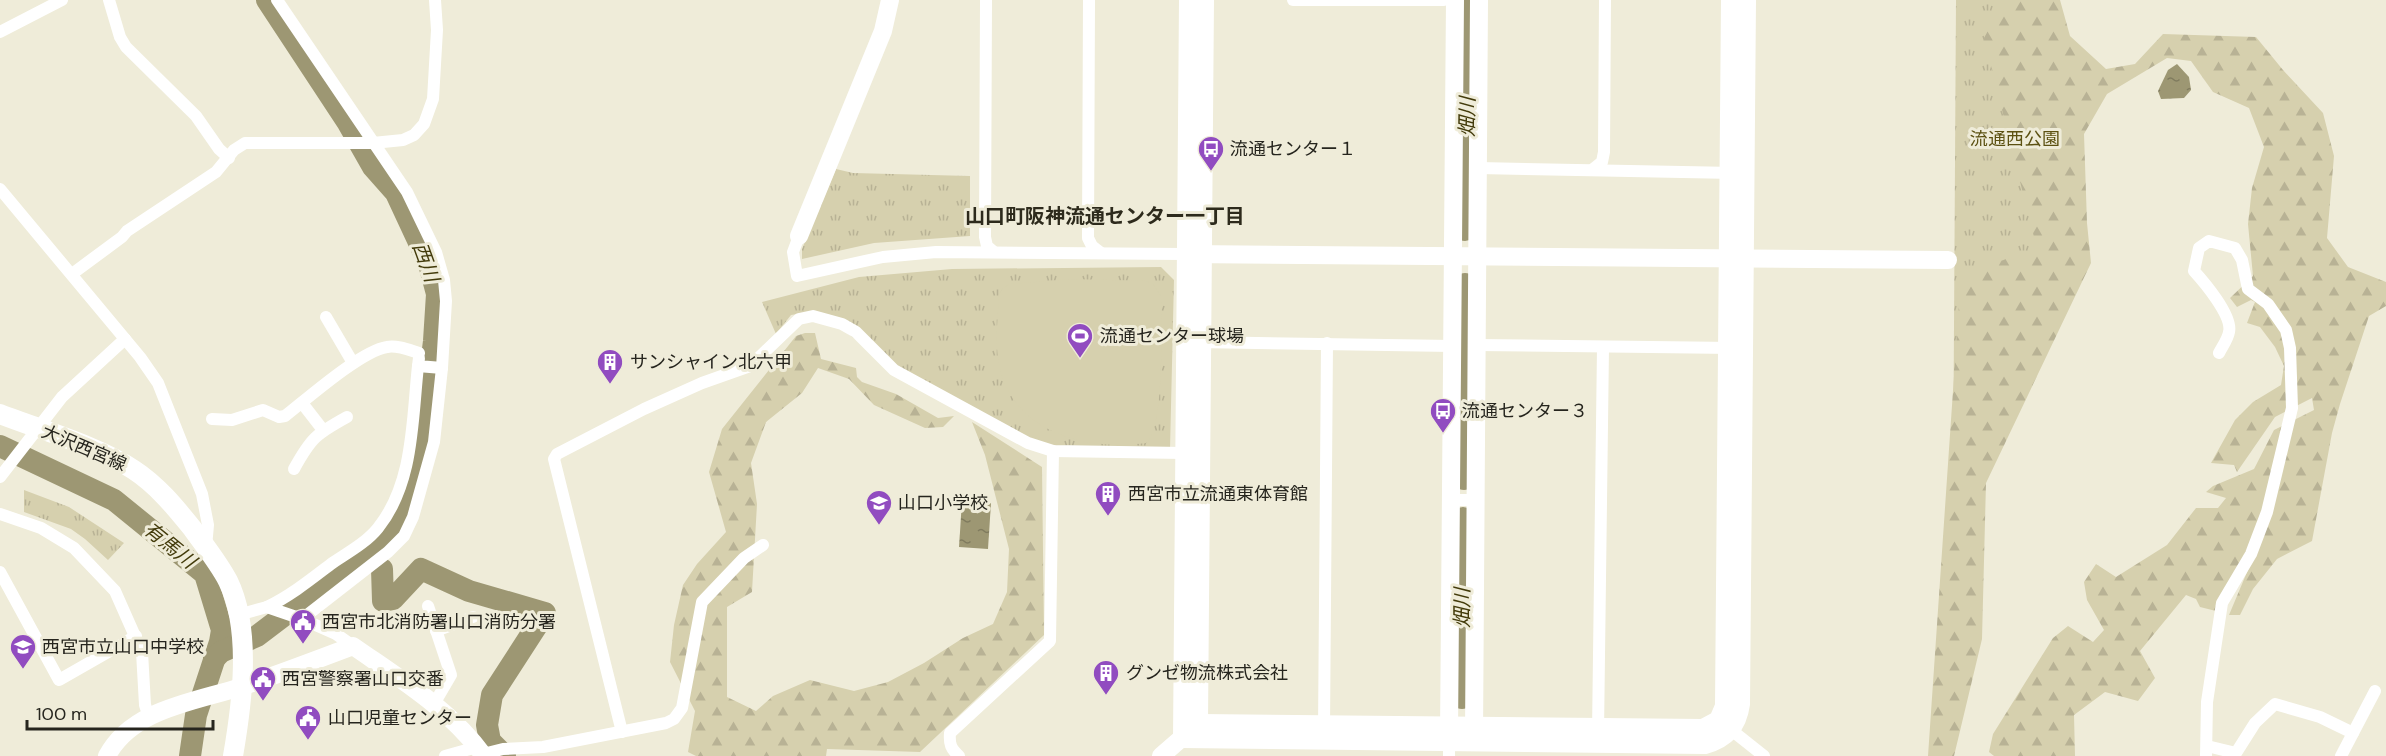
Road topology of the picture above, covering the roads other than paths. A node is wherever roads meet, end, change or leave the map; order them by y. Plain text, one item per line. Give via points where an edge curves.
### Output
1 (62, 0) edge
2 (109, 0) edge
3 (277, 0) edge
4 (435, 0) edge
5 (890, 0) edge
6 (986, 0) edge
7 (1089, 0) edge
8 (1188, 0) edge
9 (1205, 0) edge
10 (1293, 0) edge
11 (1332, 0) edge
12 (1444, 0) edge
13 (1455, 0) edge
14 (1479, 0) edge
15 (1605, 0) edge
16 (1730, 0) edge
17 (1747, 0) edge
18 (0, 32) edge
19 (370, 143) junction
20 (229, 158) junction
21 (1478, 168) junction
22 (1592, 170) junction
23 (1737, 173) junction
24 (0, 189) edge
25 (800, 236) joint
26 (994, 252) junction
27 (1101, 253) junction
28 (1194, 254) junction
29 (1478, 256) junction
30 (1453, 257) junction
31 (1736, 257) junction
32 (1948, 260) dead end
33 (72, 274) junction
34 (326, 317) dead end
35 (125, 339) junction
36 (1194, 341) junction
37 (1327, 343) junction
38 (1477, 345) junction
39 (1453, 346) junction
40 (1603, 347) junction
41 (1736, 348) junction
42 (2219, 353) dead end
43 (353, 363) junction
44 (420, 366) junction
45 (441, 368) junction
46 (302, 403) junction
47 (0, 414) edge
48 (347, 417) dead end
49 (212, 419) dead end
50 (323, 430) junction
51 (35, 431) junction
52 (1053, 451) junction
53 (1184, 453) junction
54 (294, 469) dead end
55 (2, 475) edge
56 (1452, 500) junction
57 (1476, 500) junction
58 (0, 514) edge
59 (763, 545) dead end
60 (206, 548) junction
61 (0, 572) edge
62 (428, 606) dead end
63 (270, 608) junction
64 (473, 617) dead end
65 (300, 618) junction
66 (239, 622) junction
67 (436, 631) junction
68 (136, 636) junction
69 (353, 646) junction
70 (236, 688) junction
71 (2375, 691) dead end
72 (434, 704) junction
73 (148, 717) junction
74 (1199, 723) junction
75 (1725, 725) junction
76 (622, 732) junction
77 (1324, 732) junction
78 (2353, 733) junction
79 (1598, 735) junction
80 (1182, 739) junction
81 (1449, 741) edge
82 (1473, 741) edge
83 (2206, 751) edge
84 (480, 753) edge
85 (107, 756) edge
86 (233, 756) edge
87 (445, 756) edge
88 (959, 756) edge
89 (1161, 756) edge
90 (1764, 756) edge
91 (2341, 756) edge

1 - 18 street
2 - 20 street via 126,47 195,116
3 - 19 street
4 - 19 street via 433,99 424,124 403,140
5 - 25 street via 883,31
6 - 26 street via 985,237
7 - 27 street via 1088,238
8 - 28 street
9 - 28 street
10 - 11 street
11 - 12 street
13 - 30 street
14 - 21 street
15 - 22 street via 1604,152 1602,162
16 - 23 street
17 - 23 street
19 - 20 street via 245,143
19 - 45 street via 406,192 436,252 446,301
20 - 33 street via 216,172 127,231
21 - 22 street
21 - 29 street
22 - 23 street
23 - 31 street
24 - 33 street
25 - 26 street via 793,252 797,276 883,256
26 - 27 street
27 - 28 street
28 - 30 street
28 - 36 street
29 - 30 street
29 - 31 street
29 - 38 street
30 - 39 street
31 - 32 street
31 - 41 street
33 - 35 street
34 - 43 street
35 - 51 street via 63,397
35 - 60 street via 158,383 174,420 202,494 208,525
36 - 37 street
36 - 53 street
36 - 74 street
37 - 39 street
37 - 77 street
38 - 40 street
38 - 57 street
39 - 56 street
40 - 41 street
40 - 79 street
41 - 75 street via 1741,704 1739,714
42 - 83 street via 2230,331 2228,318 2194,271 2199,248 2209,241 2235,248 2242,260 2248,289 2268,304 2286,330 2292,408 2267,512 2251,554 2222,603 2207,702
43 - 44 street via 394,346 420,349
43 - 46 street
44 - 45 street
44 - 63 street via 402,484 392,508 377,529 357,546
45 - 65 street via 434,442 404,536
46 - 49 street via 285,416 263,410 232,420
46 - 50 street
47 - 51 main road, 大沢西宮線
48 - 50 street
50 - 54 street via 309,442
51 - 55 street
51 - 60 main road, 大沢西宮線 via 101,453 134,470 177,509
52 - 53 street
52 - 76 street via 1028,443 894,370 856,332 813,316 799,319 750,366 644,409 557,454 554,459
52 - 88 street via 1050,641 950,733 952,750
53 - 80 street
56 - 57 street
56 - 81 street
57 - 82 street
58 - 68 street via 41,528 74,548 115,591
59 - 76 street via 744,558 702,602 682,708 674,719
60 - 66 main road, 大沢西宮線 via 228,582
61 - 68 street via 59,680
62 - 67 street
63 - 65 street
63 - 66 street
64 - 67 street
65 - 69 street
66 - 70 main road, 大沢西宮線 via 242,664
67 - 72 street via 451,675
68 - 73 street via 142,652
69 - 70 street
69 - 72 street
70 - 73 street
70 - 86 main road, 大沢西宮線
71 - 78 street
72 - 84 street via 459,726
73 - 85 street via 115,741
74 - 77 street
74 - 80 street
75 - 79 street via 1716,742 1705,745
75 - 90 street
76 - 84 street via 543,747
77 - 80 street
77 - 81 street
78 - 83 street via 2320,717 2275,704 2255,723 2236,753
78 - 91 street
79 - 82 street
80 - 89 street
81 - 82 street
84 - 87 street

